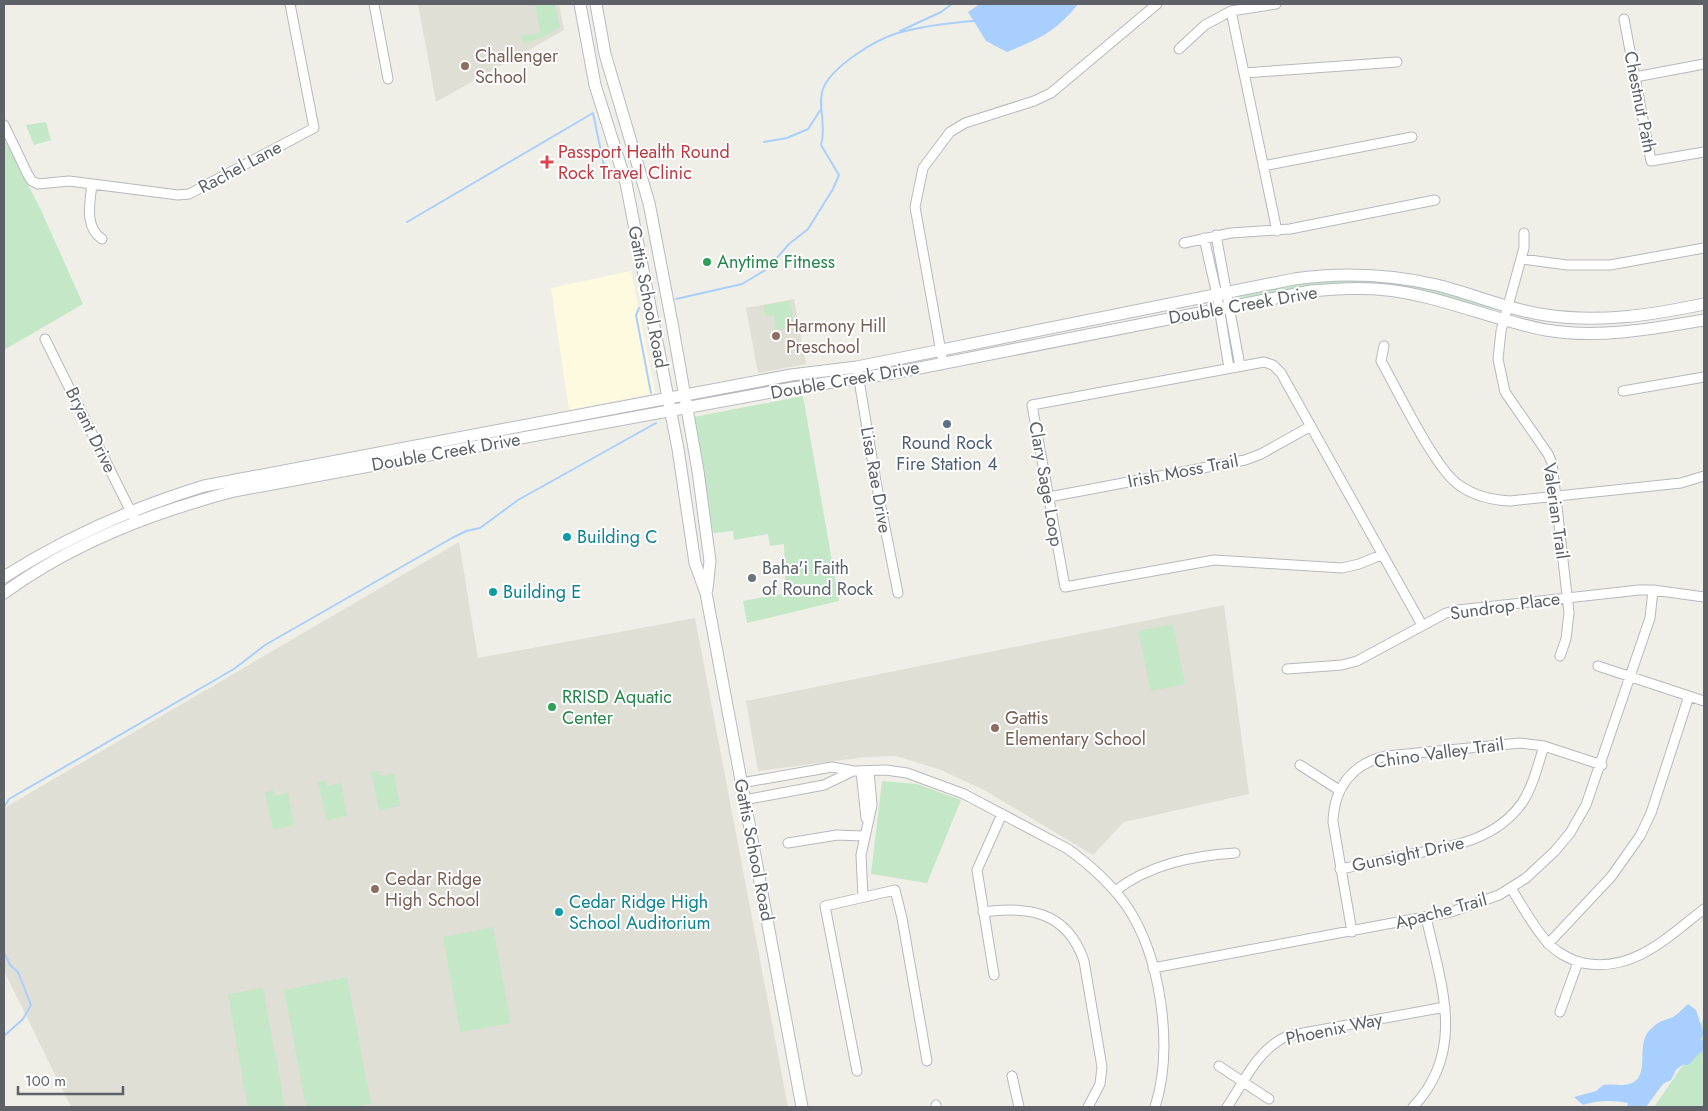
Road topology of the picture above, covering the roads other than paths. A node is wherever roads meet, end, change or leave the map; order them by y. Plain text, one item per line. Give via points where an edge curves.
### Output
1 (290, 4) edge
2 (374, 4) edge
3 (580, 4) edge
4 (596, 4) edge
5 (1157, 4) edge
6 (1276, 4) edge
7 (1231, 11) junction
8 (1624, 19) dead end
9 (1179, 48) dead end
10 (1397, 62) dead end
11 (1704, 64) edge
12 (1244, 73) junction
13 (1635, 77) junction
14 (388, 79) dead end
15 (4, 125) edge
16 (1412, 137) dead end
17 (1704, 152) edge
18 (1264, 166) junction
19 (92, 184) junction
20 (1435, 200) dead end
21 (1277, 231) junction
22 (1524, 233) dead end
23 (1216, 235) junction
24 (1204, 238) junction
25 (102, 239) dead end
26 (1184, 243) dead end
27 (1704, 248) edge
28 (1220, 258) junction
29 (1522, 259) junction
30 (1210, 260) junction
31 (1222, 294) junction
32 (1704, 304) edge
33 (1224, 307) junction
34 (1509, 307) junction
35 (1504, 320) junction
36 (1704, 320) edge
37 (45, 339) dead end
38 (1384, 346) dead end
39 (941, 350) junction
40 (943, 363) junction
41 (857, 366) junction
42 (1240, 366) junction
43 (1229, 368) junction
44 (1704, 377) edge
45 (859, 380) junction
46 (1623, 391) dead end
47 (684, 395) junction
48 (668, 398) junction
49 (687, 408) junction
50 (670, 411) junction
51 (1311, 426) junction
52 (1704, 476) edge
53 (1049, 496) junction
54 (1557, 496) junction
55 (131, 510) junction
56 (136, 522) junction
57 (1382, 555) junction
58 (4, 577) edge
59 (1653, 590) junction
60 (4, 593) edge
61 (706, 593) junction
62 (898, 593) dead end
63 (1704, 597) edge
64 (1567, 598) junction
65 (1422, 625) junction
66 (1560, 656) dead end
67 (1598, 666) dead end
68 (1287, 669) dead end
69 (1630, 676) junction
70 (1689, 696) junction
71 (1704, 701) edge
72 (1544, 746) junction
73 (1300, 765) dead end
74 (1602, 765) junction
75 (861, 771) junction
76 (741, 783) junction
77 (1339, 790) junction
78 (744, 800) junction
79 (1002, 814) junction
80 (863, 836) junction
81 (788, 842) dead end
82 (1235, 853) dead end
83 (1340, 869) junction
84 (1511, 888) junction
85 (1115, 891) junction
86 (863, 897) junction
87 (1704, 909) edge
88 (983, 912) junction
89 (1426, 917) junction
90 (1352, 932) junction
91 (1548, 944) junction
92 (1578, 962) junction
93 (1153, 968) junction
94 (994, 975) dead end
95 (1445, 1007) junction
96 (1560, 1012) dead end
97 (927, 1061) dead end
98 (1219, 1066) dead end
99 (856, 1071) dead end
100 (1012, 1076) dead end
101 (1244, 1082) junction
102 (1269, 1099) dead end
103 (802, 1107) edge
104 (1019, 1107) edge
105 (1088, 1107) edge
106 (1155, 1107) edge
107 (1227, 1107) edge
108 (1413, 1107) edge

1 - 19 street, Rachel Lane via 314,128 189,194
2 - 14 street
3 - 48 street, Gattis School Road via 595,85 626,183
4 - 47 street, Gattis School Road via 605,54 648,203
5 - 39 street via 1052,93 965,123 950,132 930,156 923,168 916,207
6 - 7 street
7 - 9 street via 1205,25
7 - 12 street
8 - 13 street, Chestnut Path
10 - 12 street
11 - 13 street
12 - 18 street
13 - 17 street, Chestnut Path via 1651,161
15 - 19 street, Rachel Lane via 32,181 38,184 58,181
16 - 18 street
18 - 21 street
19 - 25 street via 90,220 92,229
20 - 21 street
21 - 23 street
22 - 29 street, Valerian Trail
23 - 24 street
23 - 28 street
24 - 26 street
24 - 30 street
27 - 29 street via 1610,265 1567,265
28 - 30 street
28 - 31 street
29 - 34 street, Valerian Trail
30 - 31 street
31 - 33 street
31 - 34 street, Double Creek Drive via 1319,276 1371,275 1438,286
31 - 39 street, Double Creek Drive
32 - 34 street, Double Creek Drive via 1622,318 1579,319
33 - 35 street, Double Creek Drive via 1311,291 1351,288 1388,290
33 - 40 street, Double Creek Drive
33 - 42 street
33 - 43 street
34 - 35 street, Valerian Trail
35 - 36 street, Double Creek Drive via 1547,330 1614,333
35 - 54 street, Valerian Trail via 1498,358 1505,392 1548,454
37 - 55 street, Bryant Drive
38 - 54 street via 1381,361 1440,465 1458,485 1481,497 1498,500
39 - 40 street
39 - 41 street, Double Creek Drive
40 - 45 street, Double Creek Drive
41 - 45 street, Lisa Rae Drive
41 - 47 street, Double Creek Drive via 791,374
42 - 43 street, Clary Sage Loop
42 - 51 street, Clary Sage Loop via 1264,362 1278,368
43 - 53 street, Clary Sage Loop via 1032,405
44 - 46 street
45 - 49 street, Double Creek Drive via 793,388
45 - 62 street, Lisa Rae Drive
47 - 48 street, Double Creek Drive
47 - 49 street, Gattis School Road
48 - 50 street, Gattis School Road
48 - 55 street, Double Creek Drive via 204,486
49 - 50 street, Double Creek Drive
49 - 61 street, Gattis School Road via 710,561
50 - 56 street, Double Creek Drive via 240,490
50 - 61 street, Gattis School Road via 695,564
51 - 53 street, Irish Moss Trail via 1245,460
51 - 57 street, Clary Sage Loop
52 - 54 street via 1681,483
53 - 57 street, Clary Sage Loop via 1065,587 1214,560 1342,568
54 - 64 street, Valerian Trail
55 - 56 street, Bryant Drive
55 - 58 street, Double Creek Drive via 76,535
56 - 60 street, Double Creek Drive via 54,560
57 - 65 street, Clary Sage Loop
59 - 63 street, Sundrop Place
59 - 64 street, Sundrop Place
59 - 69 street, Apache Trail via 1650,618
61 - 76 street, Gattis School Road
64 - 65 street, Sundrop Place via 1458,610
64 - 66 street, Valerian Trail via 1568,624
65 - 68 street, Sundrop Place via 1357,661
67 - 69 street
69 - 70 street
69 - 74 street, Apache Trail
70 - 71 street
70 - 91 street via 1651,813 1640,836 1612,877
72 - 74 street, Chino Valley Trail
72 - 77 street, Chino Valley Trail via 1509,744 1376,758 1357,768
72 - 83 street, Gunsight Drive via 1522,802 1503,823 1482,836 1458,846
73 - 77 street
74 - 84 street, Apache Trail via 1586,805 1570,833 1540,866
75 - 76 street via 827,768
75 - 78 street via 824,785
75 - 79 street via 907,773 964,794
75 - 80 street via 872,804
76 - 78 street, Gattis School Road
77 - 83 street, Chino Valley Trail via 1333,822
78 - 103 street, Gattis School Road
79 - 85 street via 1068,849 1098,872
79 - 88 street via 977,870
80 - 81 street via 837,835
80 - 86 street
82 - 85 street via 1154,867
83 - 90 street, Chino Valley Trail
84 - 89 street, Apache Trail via 1476,905
84 - 91 street
85 - 93 street via 1135,921
86 - 97 street via 895,890
86 - 99 street via 825,906
87 - 92 street via 1636,958 1611,965
88 - 94 street
88 - 105 street via 1016,909 1040,914 1065,930 1079,950 1084,961 1102,1067 1100,1084
89 - 90 street, Apache Trail
89 - 95 street
90 - 93 street, Apache Trail
91 - 92 street
92 - 96 street
93 - 106 street via 1164,1048 1162,1079
95 - 101 street, Phoenix Way via 1287,1036 1263,1051
95 - 108 street via 1447,1031 1443,1056 1434,1080
98 - 101 street
100 - 104 street
101 - 102 street
101 - 107 street, Phoenix Way

